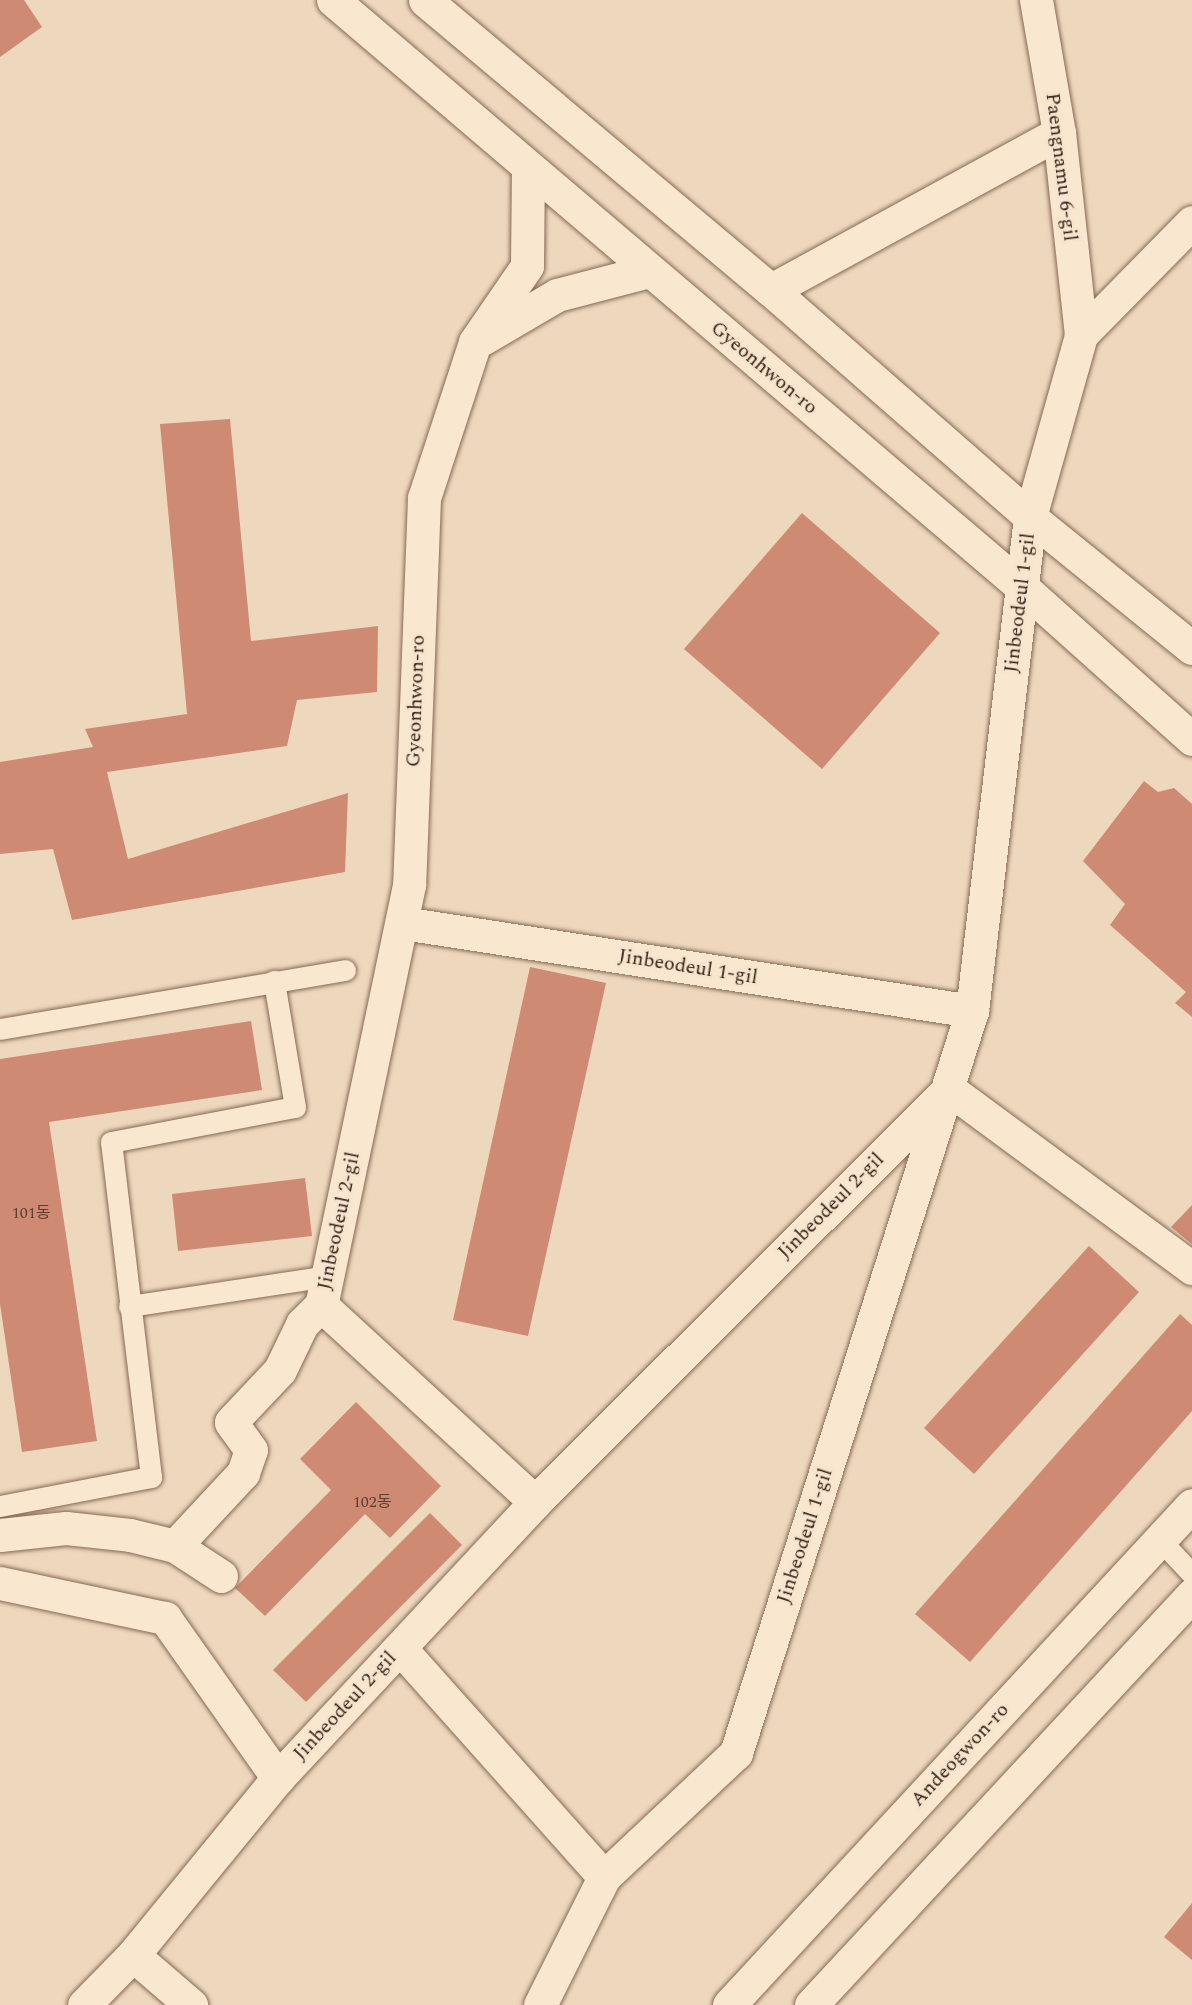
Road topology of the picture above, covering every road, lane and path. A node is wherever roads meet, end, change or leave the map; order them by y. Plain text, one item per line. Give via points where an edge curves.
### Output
1 (333, 0) edge
2 (425, 0) edge
3 (1036, 0) edge
4 (1059, 133) junction
5 (528, 168) junction
6 (1192, 222) edge
7 (649, 271) junction
8 (523, 273) junction
9 (771, 290) junction
10 (552, 299) junction
11 (1081, 335) junction
12 (475, 342) junction
13 (1030, 517) junction
14 (1022, 587) junction
15 (1192, 648) edge
16 (1192, 739) edge
17 (403, 923) junction
18 (345, 970) dead end
19 (274, 981) junction
20 (972, 1011) junction
21 (0, 1029) edge
22 (949, 1089) junction
23 (1192, 1268) edge
24 (324, 1291) junction
25 (129, 1306) junction
26 (535, 1502) junction
27 (1192, 1505) edge
28 (0, 1506) edge
29 (0, 1535) edge
30 (1160, 1540) junction
31 (175, 1546) junction
32 (1192, 1574) edge
33 (221, 1576) dead end
34 (0, 1583) edge
35 (1192, 1595) edge
36 (400, 1648) junction
37 (278, 1778) junction
38 (604, 1877) junction
39 (133, 1955) junction
40 (84, 2005) edge
41 (191, 2005) edge
42 (540, 2005) edge
43 (729, 2005) edge
44 (811, 2005) edge

1 - 5 street, Gyeonhwon-ro
2 - 9 street
3 - 4 street, Paengnamu 6-gil
4 - 9 street
4 - 11 street, Paengnamu 6-gil
5 - 7 street, Gyeonhwon-ro
5 - 8 street via 527,266
6 - 11 street, Paengnamu 6-gil
7 - 10 street
7 - 14 street, Gyeonhwon-ro
8 - 10 street
8 - 12 street, Gyeonhwon-ro
9 - 13 street
10 - 12 street
11 - 13 street, Paengnamu 6-gil
12 - 17 street, Gyeonhwon-ro via 424,498 409,885
13 - 14 street, Jinbeodeul 1-gil
13 - 15 street
14 - 16 street, Gyeonhwon-ro
14 - 20 street, Jinbeodeul 1-gil
17 - 20 street, Jinbeodeul 1-gil
17 - 24 street, Jinbeodeul 2-gil
18 - 19 lane
19 - 21 lane
19 - 25 lane via 295,1107 111,1142
20 - 22 street, Jinbeodeul 1-gil
22 - 23 street
22 - 26 street, Jinbeodeul 2-gil
22 - 38 street, Jinbeodeul 1-gil via 736,1753
24 - 25 lane
24 - 26 street, Jinbeodeul 2-gil
24 - 31 street via 302,1324 280,1370 231,1422 252,1450 243,1473
25 - 28 lane via 151,1477
26 - 36 street, Jinbeodeul 2-gil
27 - 30 street, Andeogwon-ro
29 - 31 street via 66,1528
30 - 32 lane
30 - 43 street, Andeogwon-ro
31 - 33 street
34 - 37 street, Jinbeodeul 2-gil via 165,1618
35 - 44 street
36 - 37 street, Jinbeodeul 2-gil
36 - 38 street
37 - 39 street, Jinbeodeul 2-gil
38 - 42 street, Jinbeodeul 1-gil
39 - 40 street, Jinbeodeul 2-gil
39 - 41 street

